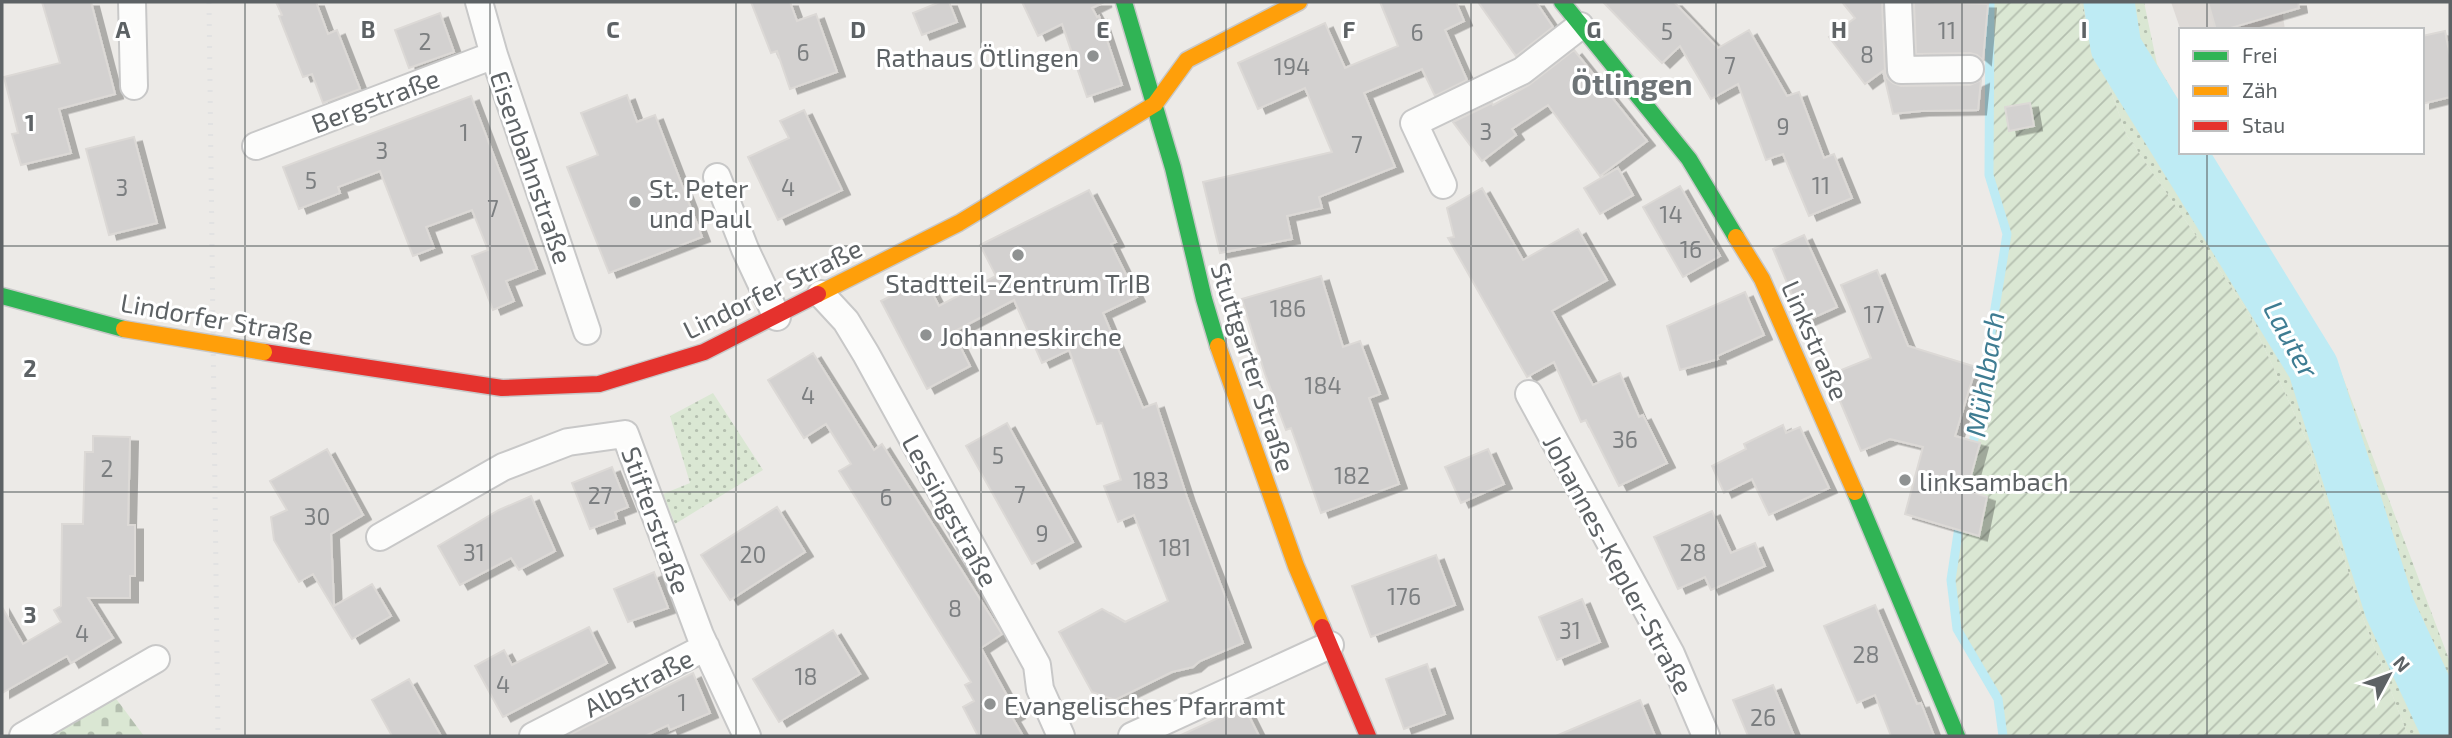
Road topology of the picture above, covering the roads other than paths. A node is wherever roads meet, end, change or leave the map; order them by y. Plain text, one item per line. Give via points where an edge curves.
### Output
1 (132, 2) edge
2 (479, 2) edge
3 (1124, 2) edge
4 (1299, 2) edge
5 (1562, 2) edge
6 (1898, 2) edge
7 (1580, 26) junction
8 (494, 55) junction
9 (1970, 69) dead end
10 (135, 86) dead end
11 (1155, 104) junction
12 (256, 146) dead end
13 (717, 177) dead end
14 (1443, 185) dead end
15 (821, 294) junction
16 (2, 296) edge
17 (777, 317) junction
18 (587, 331) dead end
19 (1529, 394) dead end
20 (380, 537) dead end
21 (1329, 645) junction
22 (706, 647) junction
23 (156, 659) dead end
24 (23, 736) edge
25 (533, 736) edge
26 (747, 736) edge
27 (1061, 736) edge
28 (1132, 736) edge
29 (1368, 736) edge
30 (1706, 736) edge
31 (1958, 736) edge

1 - 10 street
2 - 8 street, Eisenbahnstraße
3 - 11 street, Stuttgarter Straße
4 - 11 street via 1187,60
5 - 7 street, Linkstraße
6 - 9 street via 1901,70
7 - 14 street via 1522,71 1413,123
7 - 31 street, Linkstraße via 1689,159 1762,279
8 - 12 street, Bergstraße
8 - 18 street, Eisenbahnstraße
11 - 15 street, Lindorfer Straße via 959,223
11 - 21 street, Stuttgarter Straße via 1227,374
13 - 17 street
15 - 17 street, Lindorfer Straße
15 - 27 street, Lessingstraße via 846,321 866,354 1037,665 1041,690
16 - 17 street, Lindorfer Straße, bridge via 124,329 502,388 599,384 704,352
19 - 30 street, Johannes-Kepler-Straße via 1671,654
20 - 22 street, Stifterstraße via 503,467 568,442 625,434
21 - 28 street
21 - 29 street, Stuttgarter Straße
22 - 25 street, Albstraße
22 - 26 street, Stifterstraße
23 - 24 street

